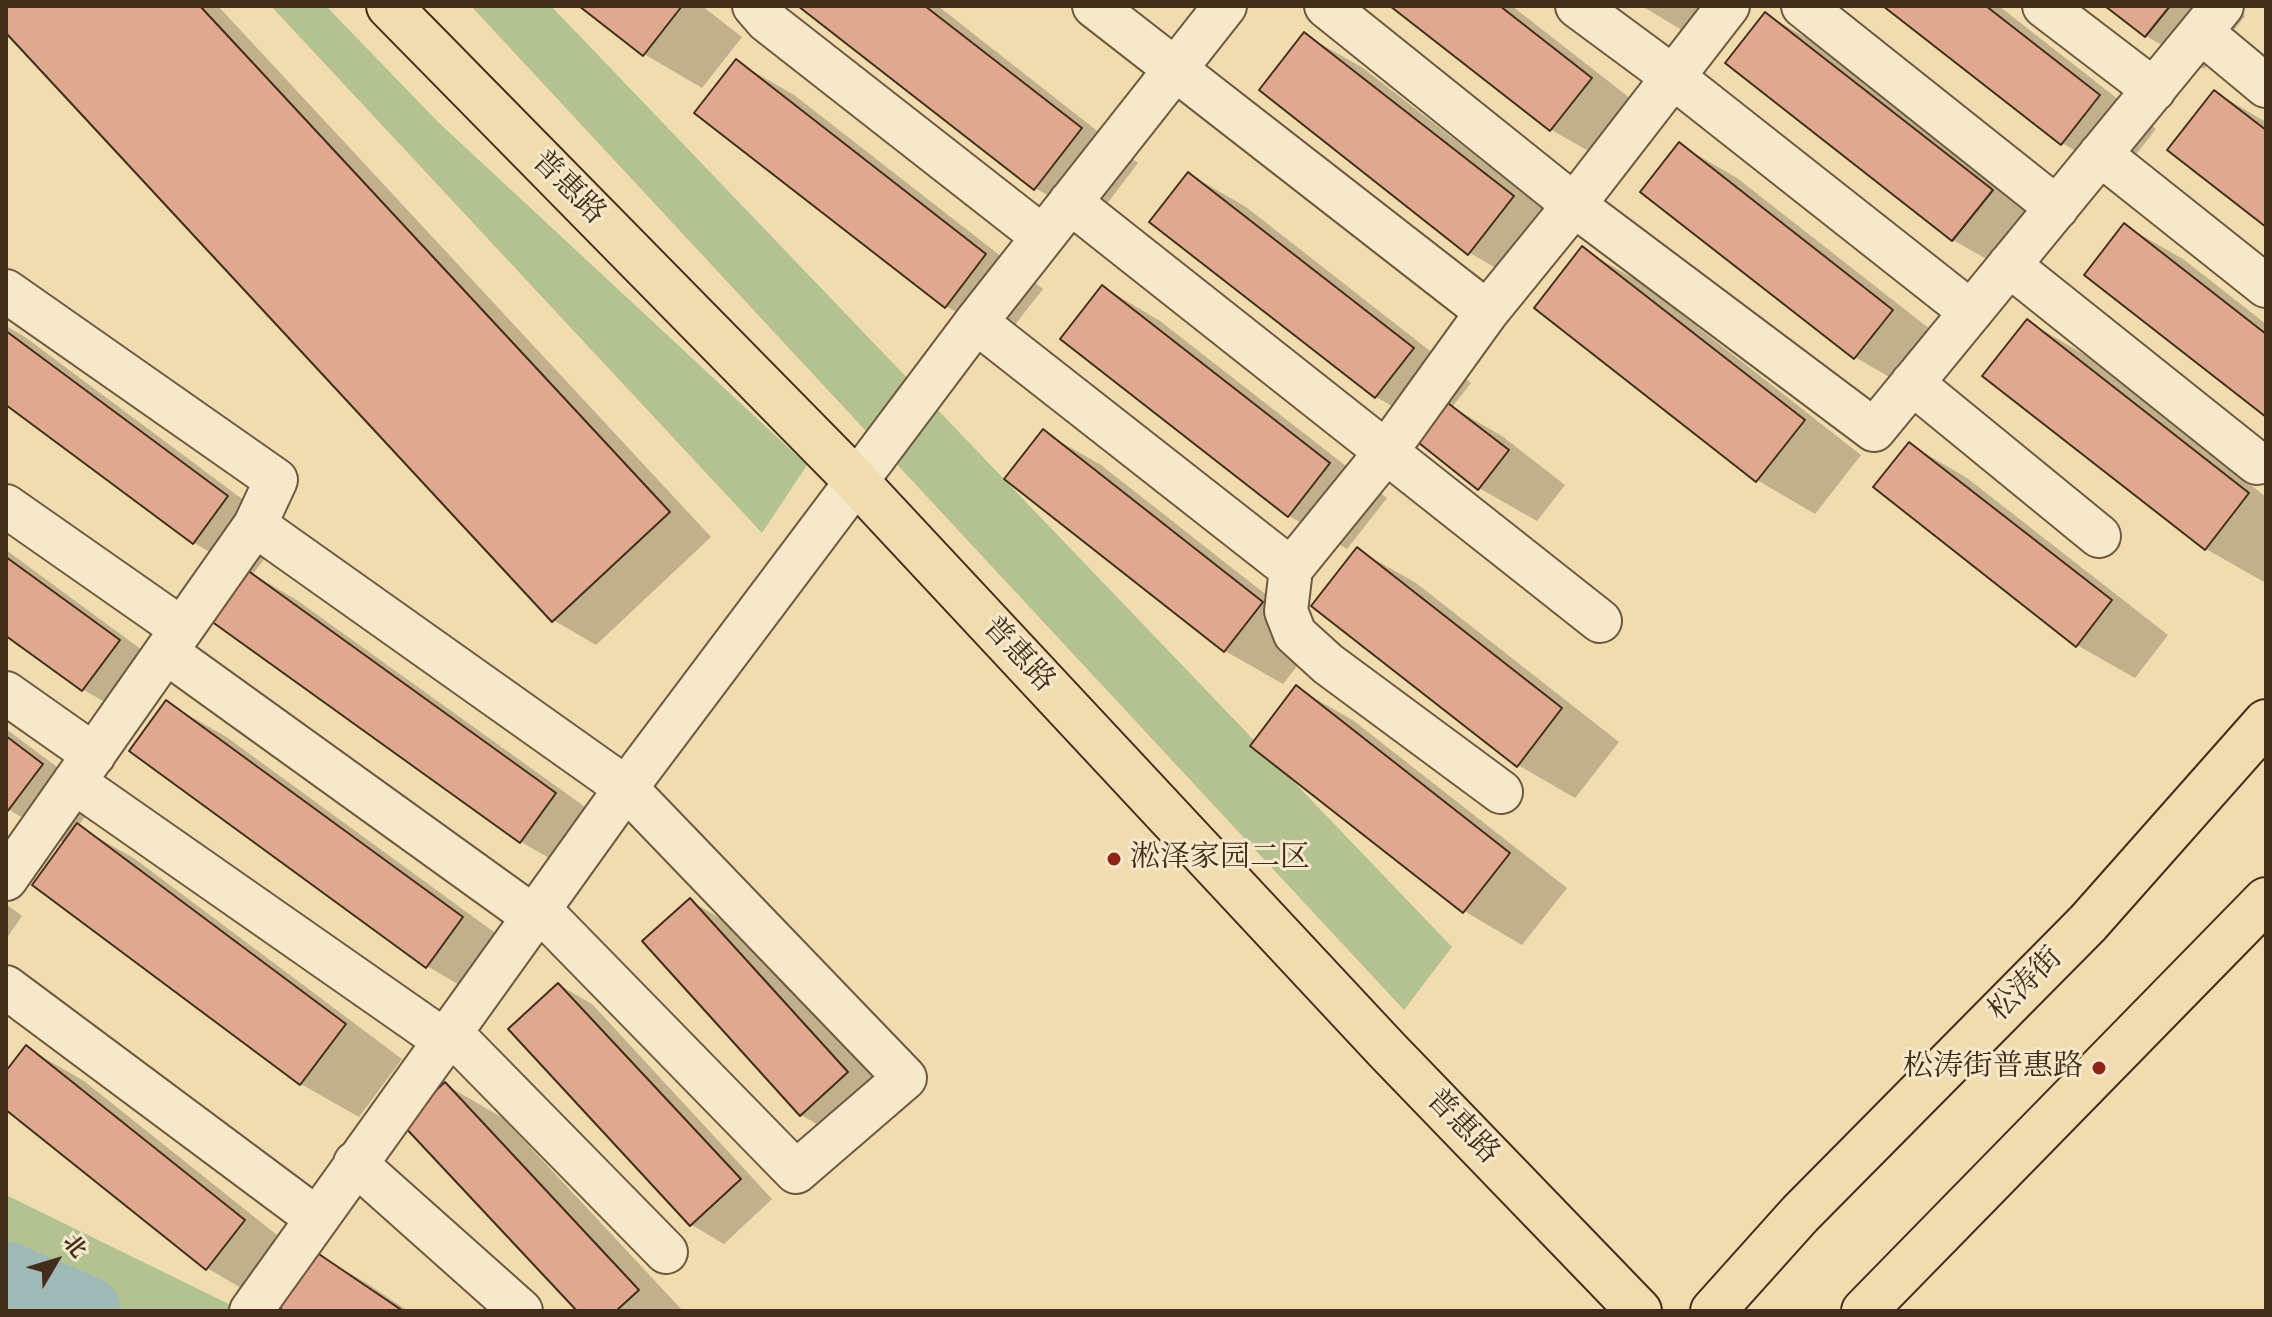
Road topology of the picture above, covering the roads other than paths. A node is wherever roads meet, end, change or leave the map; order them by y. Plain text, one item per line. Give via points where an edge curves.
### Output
1 (389, 6) edge
2 (754, 6) edge
3 (1094, 6) edge
4 (1225, 6) edge
5 (1326, 6) edge
6 (1577, 6) edge
7 (1728, 6) edge
8 (1803, 6) edge
9 (2044, 6) edge
10 (2211, 19) edge
11 (1174, 70) junction
12 (1673, 77) junction
13 (2266, 86) edge
14 (2154, 90) junction
15 (2100, 154) junction
16 (1070, 202) junction
17 (1574, 205) junction
18 (2057, 208) junction
19 (1043, 237) junction
20 (2009, 265) junction
21 (2266, 286) edge
22 (6, 291) edge
23 (1487, 312) junction
24 (1971, 312) junction
25 (976, 322) junction
26 (1912, 383) junction
27 (1386, 452) junction
28 (2257, 463) dead end
29 (856, 481) junction
30 (6, 506) edge
31 (255, 525) junction
32 (2099, 536) dead end
33 (1291, 569) junction
34 (1600, 621) dead end
35 (174, 640) junction
36 (6, 693) edge
37 (2266, 722) edge
38 (84, 768) junction
39 (626, 788) junction
40 (1501, 792) dead end
41 (7, 876) edge
42 (2266, 900) edge
43 (537, 913) junction
44 (6, 987) edge
45 (448, 1037) junction
46 (355, 1163) junction
47 (316, 1218) junction
48 (666, 1252) dead end
49 (251, 1311) edge
50 (521, 1311) edge
51 (1639, 1311) edge
52 (1713, 1311) edge
53 (1864, 1311) edge

1 - 29 main road, 普惠路
2 - 19 street
3 - 11 street
4 - 11 street
5 - 17 street
6 - 12 street
7 - 12 street
8 - 18 street
9 - 14 street
10 - 13 street
10 - 14 street
11 - 16 street
11 - 23 street
12 - 17 street
12 - 24 street
14 - 15 street
15 - 18 street
15 - 21 street
16 - 19 street
16 - 27 street
17 - 23 street
17 - 26 street via 1874,430
18 - 20 street
19 - 25 street
20 - 24 street
20 - 28 street
22 - 31 street via 276,480
23 - 27 street
24 - 26 street
25 - 29 street
25 - 33 street
26 - 32 street
27 - 33 street
27 - 34 street
29 - 39 street
29 - 51 main road, 普惠路 via 1387,1050
30 - 35 street
31 - 35 street
31 - 39 street
33 - 40 street via 1286,611 1295,634
35 - 38 street
35 - 43 street
36 - 38 street
37 - 52 main road, 松涛街 via 2088,923 1800,1214
38 - 41 street
38 - 45 street
39 - 43 street
39 - 43 street via 905,1078 796,1172
42 - 53 main road
43 - 45 street
44 - 47 street
45 - 46 street
45 - 48 street
46 - 47 street
46 - 50 street
47 - 49 street

